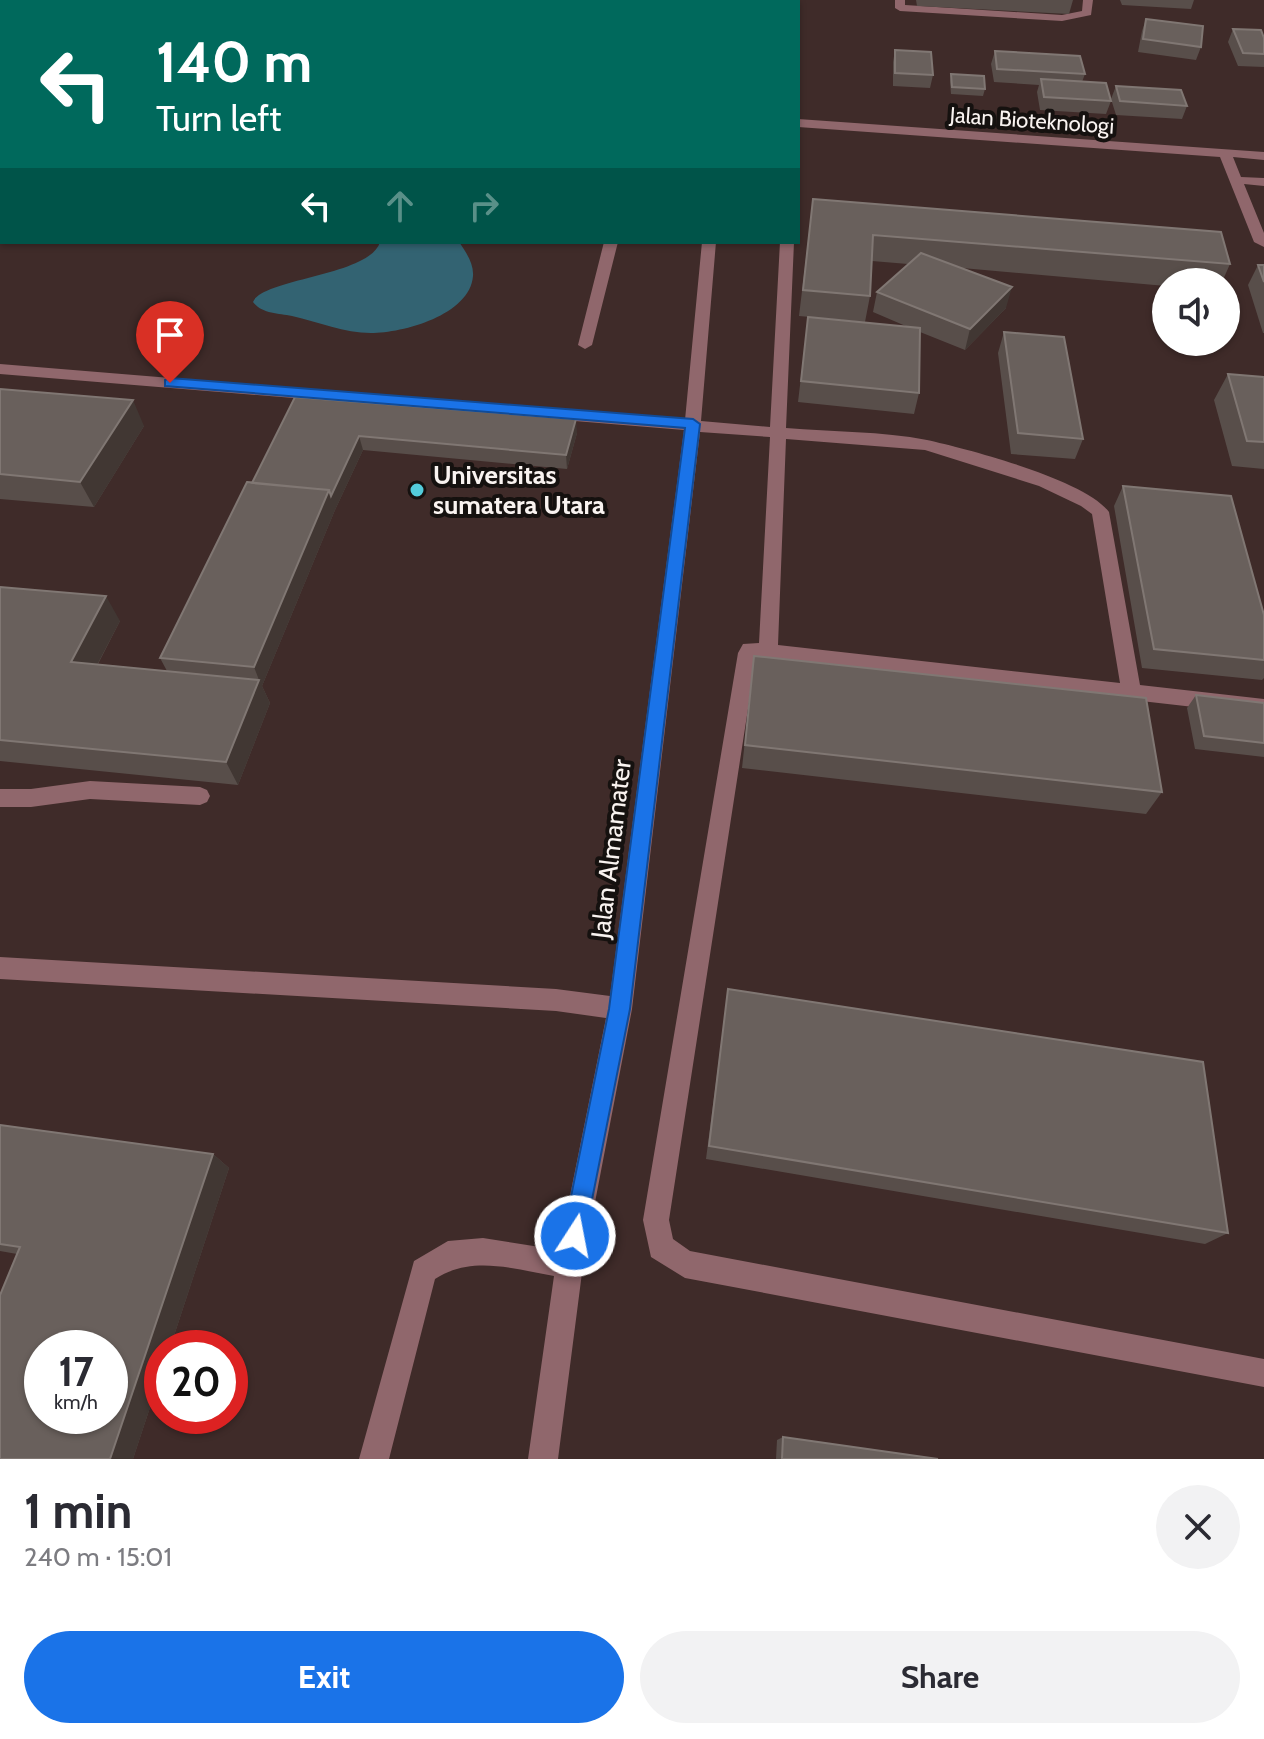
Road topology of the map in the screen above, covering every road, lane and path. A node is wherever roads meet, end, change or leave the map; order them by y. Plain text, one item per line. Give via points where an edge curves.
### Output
1 (1088, 0) edge
2 (900, 4) edge
3 (800, 123) edge
4 (828, 126) junction
5 (800, 133) edge
6 (1225, 153) junction
7 (1264, 156) edge
8 (1236, 180) junction
9 (1264, 182) edge
10 (1247, 207) junction
11 (1264, 208) edge
12 (1264, 243) edge
13 (610, 244) edge
14 (709, 244) edge
15 (787, 244) edge
16 (585, 345) dead end
17 (0, 369) edge
18 (693, 424) junction
19 (779, 433) junction
20 (768, 649) junction
21 (1131, 692) junction
22 (1264, 707) edge
23 (200, 796) edge
24 (0, 798) edge
25 (0, 968) edge
26 (620, 1009) junction
27 (569, 1265) junction
28 (1264, 1373) edge
29 (374, 1459) edge
30 (543, 1459) edge

1 - 2 lane via 1087,13 1062,18
3 - 4 lane, Jalan Bioteknologi
4 - 5 lane
4 - 6 lane, Jalan Bioteknologi
6 - 7 lane, Jalan Bioteknologi
6 - 8 lane
8 - 9 lane
8 - 10 lane
10 - 11 lane
10 - 12 lane
13 - 16 lane
14 - 18 lane, Jalan Almamater
15 - 19 lane
17 - 18 lane
18 - 19 lane
18 - 26 lane, Jalan Almamater
19 - 20 lane
19 - 21 lane via 925,445 1091,502 1100,512
20 - 21 lane
20 - 28 lane via 747,653 656,1220 661,1247 685,1264
21 - 22 lane
23 - 24 lane via 90,790
25 - 26 lane via 556,1000
26 - 27 lane, Jalan Almamater
27 - 29 lane via 483,1251 448,1255 424,1271
27 - 30 lane, Jalan Almamater

